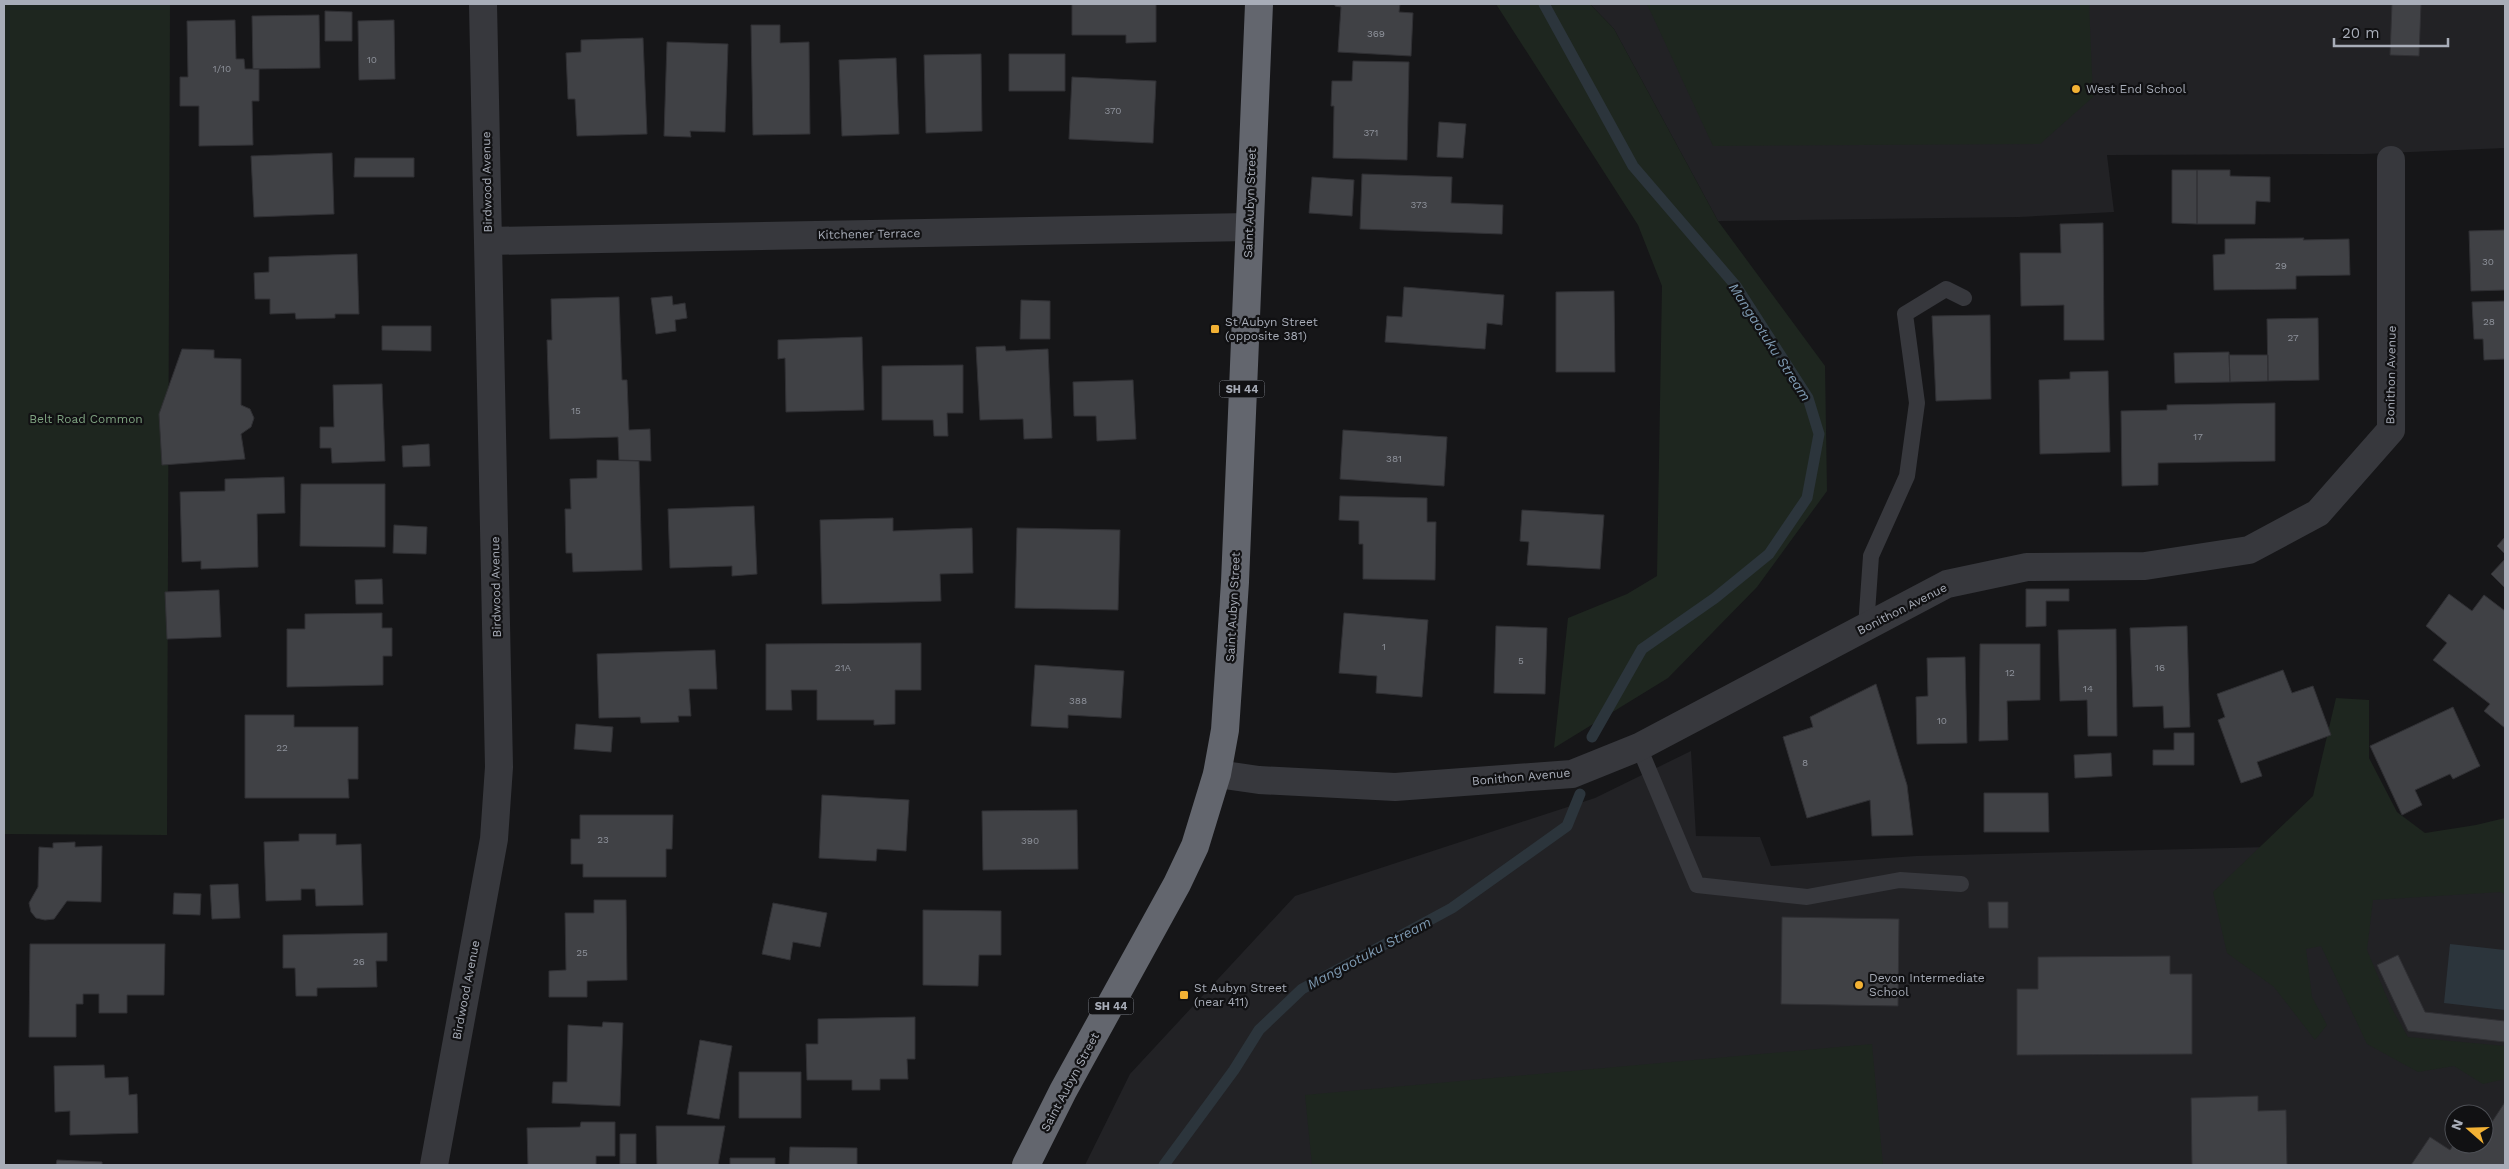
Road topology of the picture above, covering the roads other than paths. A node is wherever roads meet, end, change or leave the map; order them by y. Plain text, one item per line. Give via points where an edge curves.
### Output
1 (483, 4) edge
2 (1259, 4) edge
3 (2391, 160) dead end
4 (1248, 227) junction
5 (489, 241) junction
6 (1964, 298) dead end
7 (1866, 627) junction
8 (1639, 747) junction
9 (1217, 774) junction
10 (1961, 884) dead end
11 (434, 1165) edge
12 (1026, 1165) edge

1 - 5 street, Birdwood Avenue
2 - 4 highway, Saint Aubyn Street / SH 44
3 - 7 street, Bonithon Avenue via 2391,430 2318,513 2248,550 2145,566 2027,567 1947,584
4 - 5 street, Kitchener Terrace
4 - 9 highway, Saint Aubyn Street / SH 44 via 1235,582 1225,730
5 - 11 street, Birdwood Avenue via 499,767 494,840
6 - 7 lane via 1946,289 1905,314 1917,403 1907,476 1871,556
7 - 8 street, Bonithon Avenue
8 - 9 street, Bonithon Avenue via 1572,774 1395,787 1259,780
8 - 10 lane via 1697,885 1807,897 1900,880
9 - 12 highway, Saint Aubyn Street / SH 44 via 1195,846 1177,884

